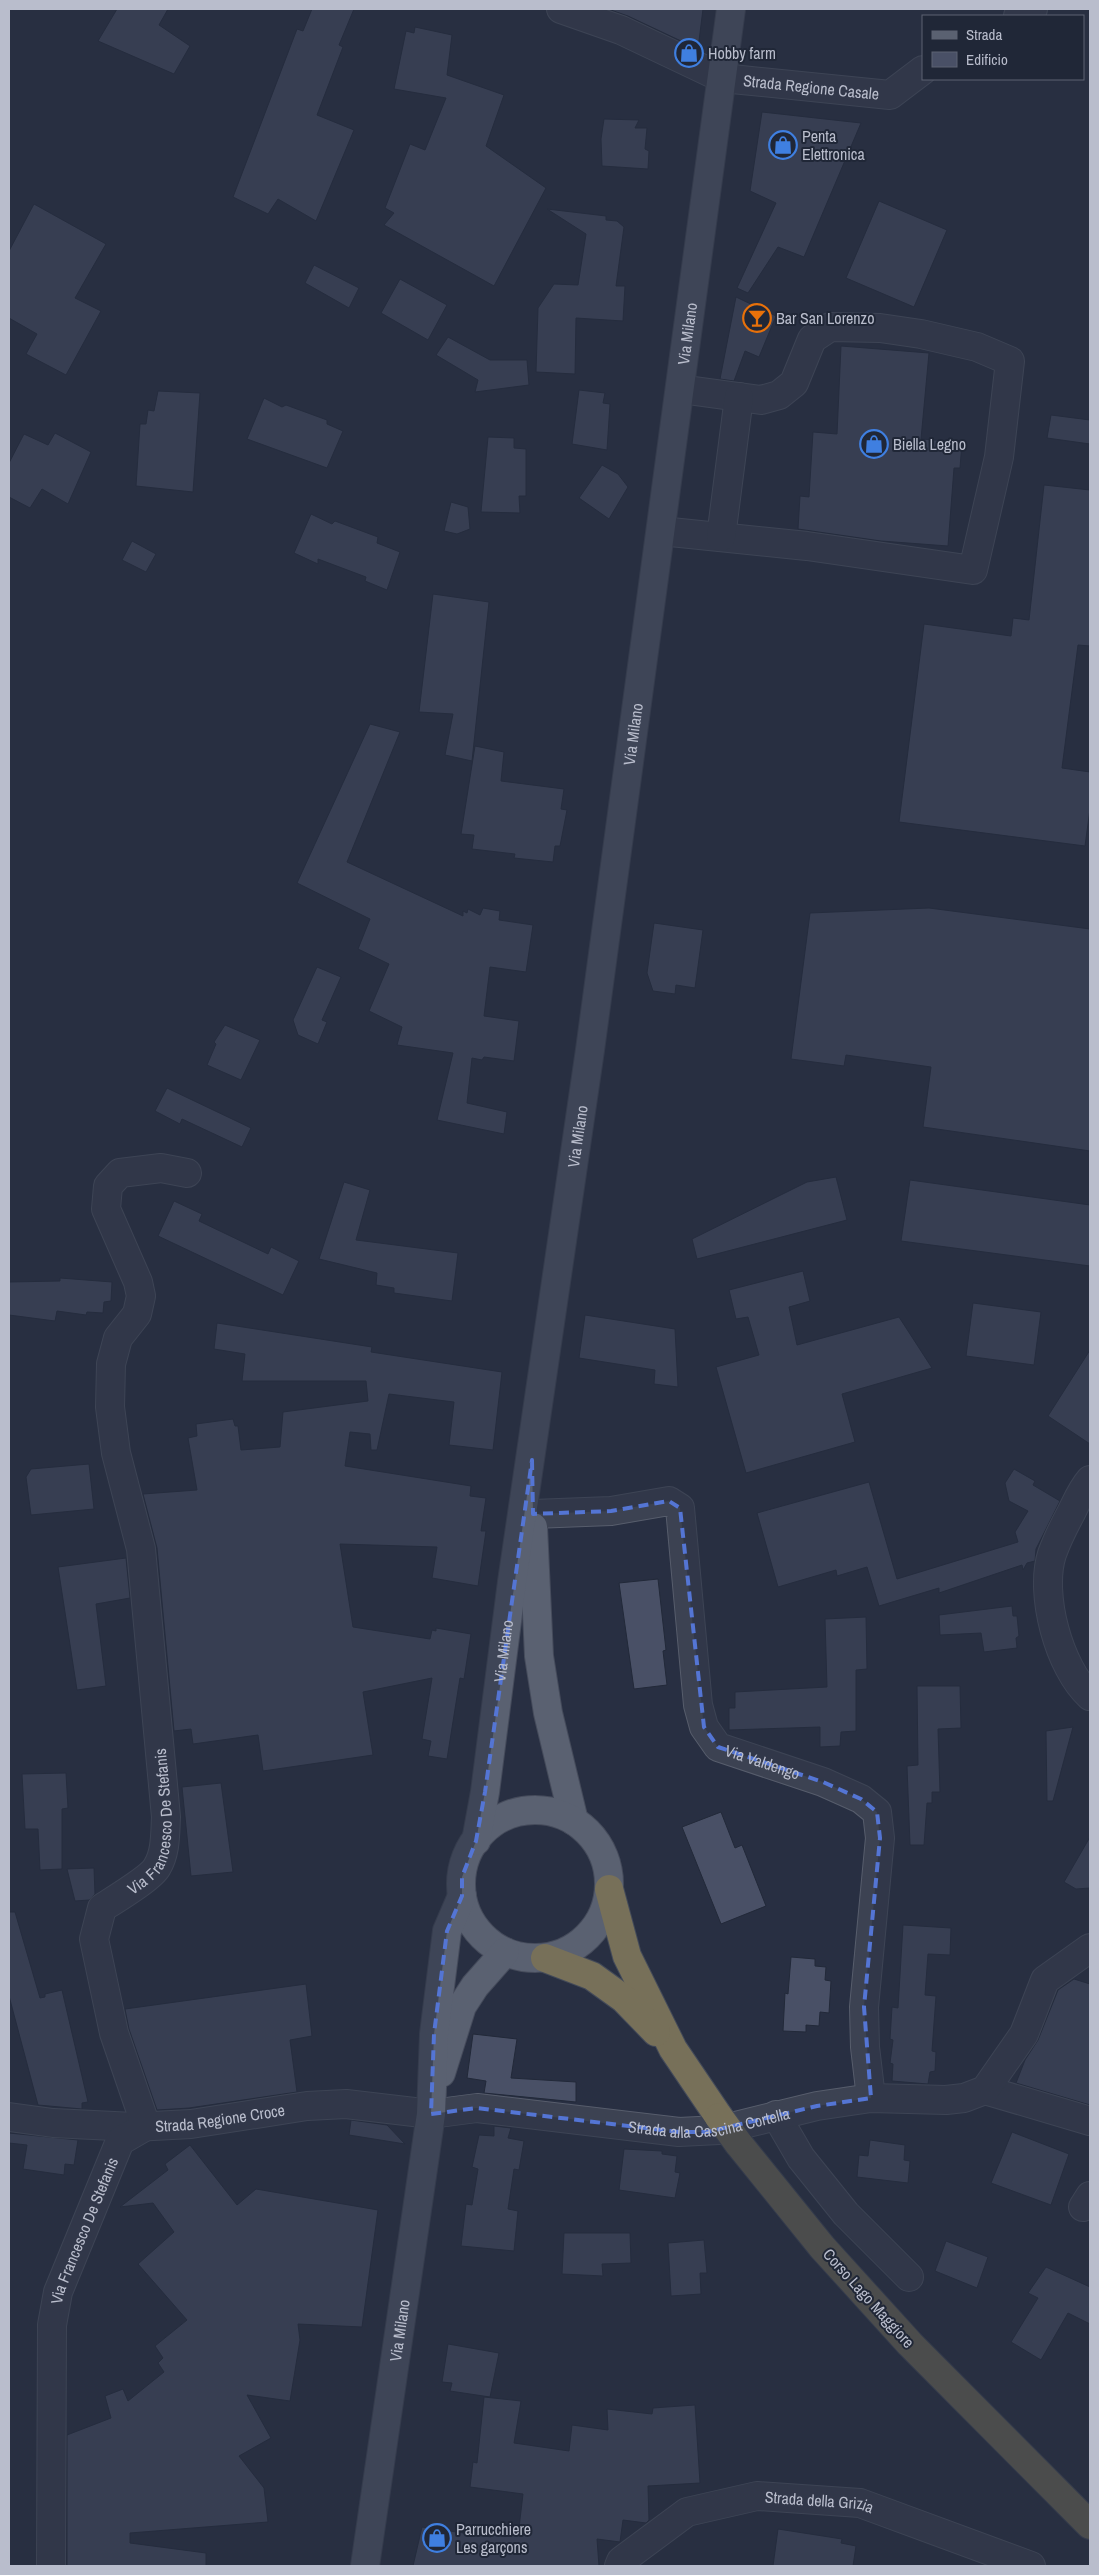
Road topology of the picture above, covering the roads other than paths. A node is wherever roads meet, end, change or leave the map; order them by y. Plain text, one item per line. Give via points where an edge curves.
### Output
1 (561, 9) edge
2 (732, 9) edge
3 (1033, 9) edge
4 (1020, 15) edge
5 (922, 71) edge
6 (722, 78) junction
7 (680, 389) junction
8 (739, 397) junction
9 (661, 531) junction
10 (721, 538) junction
11 (187, 1172) dead end
12 (532, 1460) junction
13 (1090, 1480) edge
14 (533, 1514) junction
15 (1090, 1696) edge
16 (574, 1821) junction
17 (476, 1841) junction
18 (609, 1889) junction
19 (462, 1896) junction
20 (1090, 1948) edge
21 (505, 1952) junction
22 (545, 1958) junction
23 (673, 2049) junction
24 (985, 2090) junction
25 (871, 2098) junction
26 (432, 2105) junction
27 (776, 2115) junction
28 (9, 2117) edge
29 (1090, 2121) edge
30 (146, 2126) junction
31 (909, 2277) dead end
32 (1090, 2525) edge
33 (51, 2566) edge
34 (365, 2566) edge
35 (619, 2566) edge
36 (1031, 2566) edge

1 - 6 street, Strada Regione Casale via 621,30
2 - 6 main road, Via Milano
3 - 4 street
5 - 6 street, Strada Regione Casale via 890,95
6 - 7 main road, Via Milano
7 - 8 street
7 - 9 main road, Via Milano
8 - 10 street
8 - 10 street via 761,400 779,396 794,383 812,339 830,327 880,328 921,334 976,347 1010,361 1000,456 973,570 807,546
9 - 10 street
9 - 12 main road, Via Milano
11 - 30 street, Via Francesco De Stefanis via 161,1168 120,1173 108,1186 106,1209 141,1296 137,1314 118,1338 111,1364 110,1408 116,1453 141,1549 166,1817 165,1844 157,1868 102,1908 94,1939 114,2033
12 - 14 main road, Via Milano
12 - 17 main road, Via Milano
13 - 15 street via 1052,1555 1047,1585 1063,1657
14 - 16 main road, Via Milano via 539,1656 548,1713
14 - 25 street, Via Valdengo via 611,1511 670,1501 680,1508 698,1705 704,1728 718,1746 823,1782 861,1799 877,1812 880,1838 864,2007
16 - 17 main road via 554,1812 532,1810 510,1814 497,1821
16 - 18 main road via 590,1834 601,1850 608,1869
17 - 19 main road via 466,1858
18 - 22 main road via 603,1914 590,1935 570,1950
18 - 23 highway, Corso Lago Maggiore via 627,1956
19 - 21 main road via 467,1914 477,1930
19 - 26 main road, Via Milano via 447,1931 434,2034
20 - 24 street via 1045,1980 1024,2034
21 - 22 main road via 525,1958
21 - 26 main road, Via Milano via 462,2006
22 - 23 highway, Corso Lago Maggiore via 592,1976 624,1999
23 - 32 highway, Corso Lago Maggiore, bridge via 738,2143 822,2247 904,2337
24 - 25 street, Strada alla Cascina Cortella via 964,2098 946,2100
24 - 29 street
25 - 27 street, Strada alla Cascina Cortella
26 - 27 street, Strada alla Cascina Cortella via 679,2132 719,2130
26 - 30 street, Strada Regione Croce via 308,2106 191,2124
26 - 34 main road, Via Milano
27 - 31 street via 801,2158 846,2214
28 - 30 street, Strada Regione Croce via 53,2123
30 - 33 street, Via Francesco De Stefanis via 120,2141 58,2292 52,2325
35 - 36 street, Strada della Grizia via 621,2561 687,2512 757,2496 860,2503

